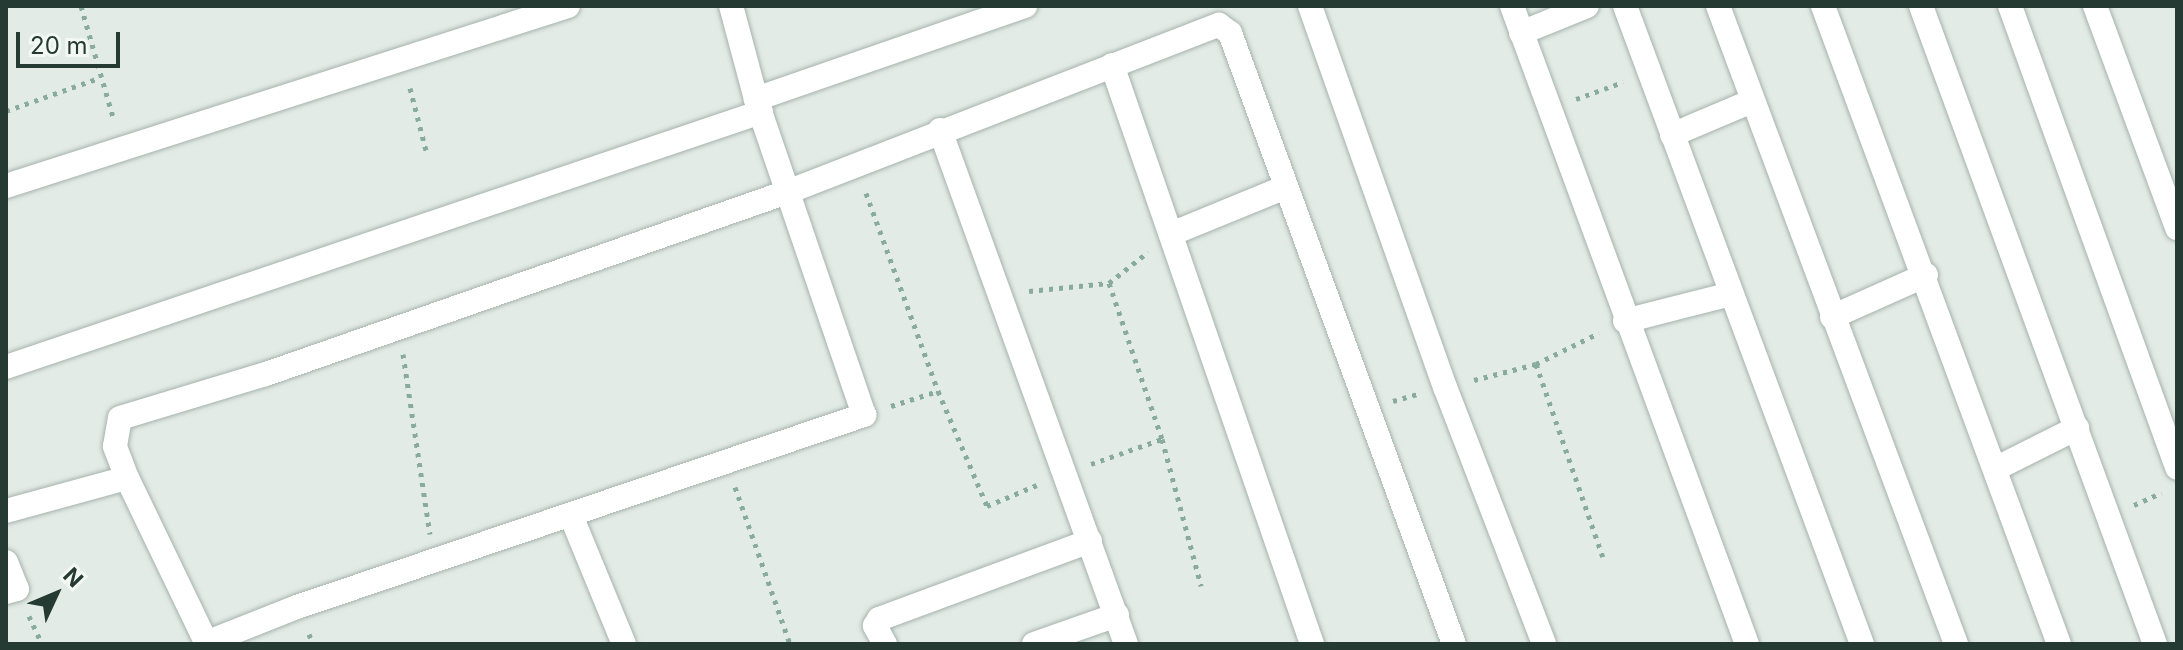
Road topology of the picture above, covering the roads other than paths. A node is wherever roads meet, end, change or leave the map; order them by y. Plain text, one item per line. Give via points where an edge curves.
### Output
1 (568, 6) edge
2 (731, 6) edge
3 (1025, 6) edge
4 (1310, 6) edge
5 (1512, 6) edge
6 (1587, 6) edge
7 (1625, 6) edge
8 (1718, 6) edge
9 (1823, 6) edge
10 (1921, 6) edge
11 (2010, 6) edge
12 (2095, 6) edge
13 (1521, 33) junction
14 (1112, 65) junction
15 (1752, 101) junction
16 (759, 106) junction
17 (940, 130) junction
18 (1672, 135) junction
19 (6, 186) edge
20 (1283, 188) junction
21 (790, 191) junction
22 (2177, 228) edge
23 (1171, 234) junction
24 (1926, 275) junction
25 (1731, 294) junction
26 (1832, 317) junction
27 (1625, 321) junction
28 (6, 367) edge
29 (2077, 428) junction
30 (2177, 468) edge
31 (1995, 469) junction
32 (127, 478) junction
33 (6, 511) edge
34 (572, 518) junction
35 (1090, 541) junction
36 (6, 562) edge
37 (6, 592) edge
38 (1117, 615) junction
39 (879, 642) edge
40 (207, 643) edge
41 (624, 644) edge
42 (1034, 644) edge
43 (1126, 644) edge
44 (1312, 644) edge
45 (1454, 644) edge
46 (1544, 644) edge
47 (1747, 644) edge
48 (1862, 644) edge
49 (1956, 644) edge
50 (2059, 644) edge
51 (2155, 644) edge

1 - 19 street
2 - 16 street
3 - 16 street
4 - 46 street via 1445,387
5 - 13 street
6 - 13 street
7 - 18 street
8 - 15 street
9 - 24 street
10 - 29 street
11 - 30 street
12 - 22 street
13 - 27 street
14 - 17 street
14 - 20 street via 1214,26 1228,30
14 - 23 street
15 - 18 street
15 - 26 street
16 - 21 street
16 - 28 street
17 - 21 street
17 - 35 street
18 - 25 street
20 - 23 street
20 - 45 street
21 - 32 street via 266,374 120,418 115,446
21 - 34 street via 864,415 726,459
23 - 44 street
24 - 26 street
24 - 31 street
25 - 27 street
25 - 48 street
26 - 49 street
27 - 47 street
29 - 31 street
29 - 51 street
31 - 50 street
32 - 33 street
32 - 40 street
34 - 40 street
34 - 41 street
35 - 38 street
35 - 39 street via 879,619
36 - 37 street via 17,589
38 - 42 street
38 - 43 street

